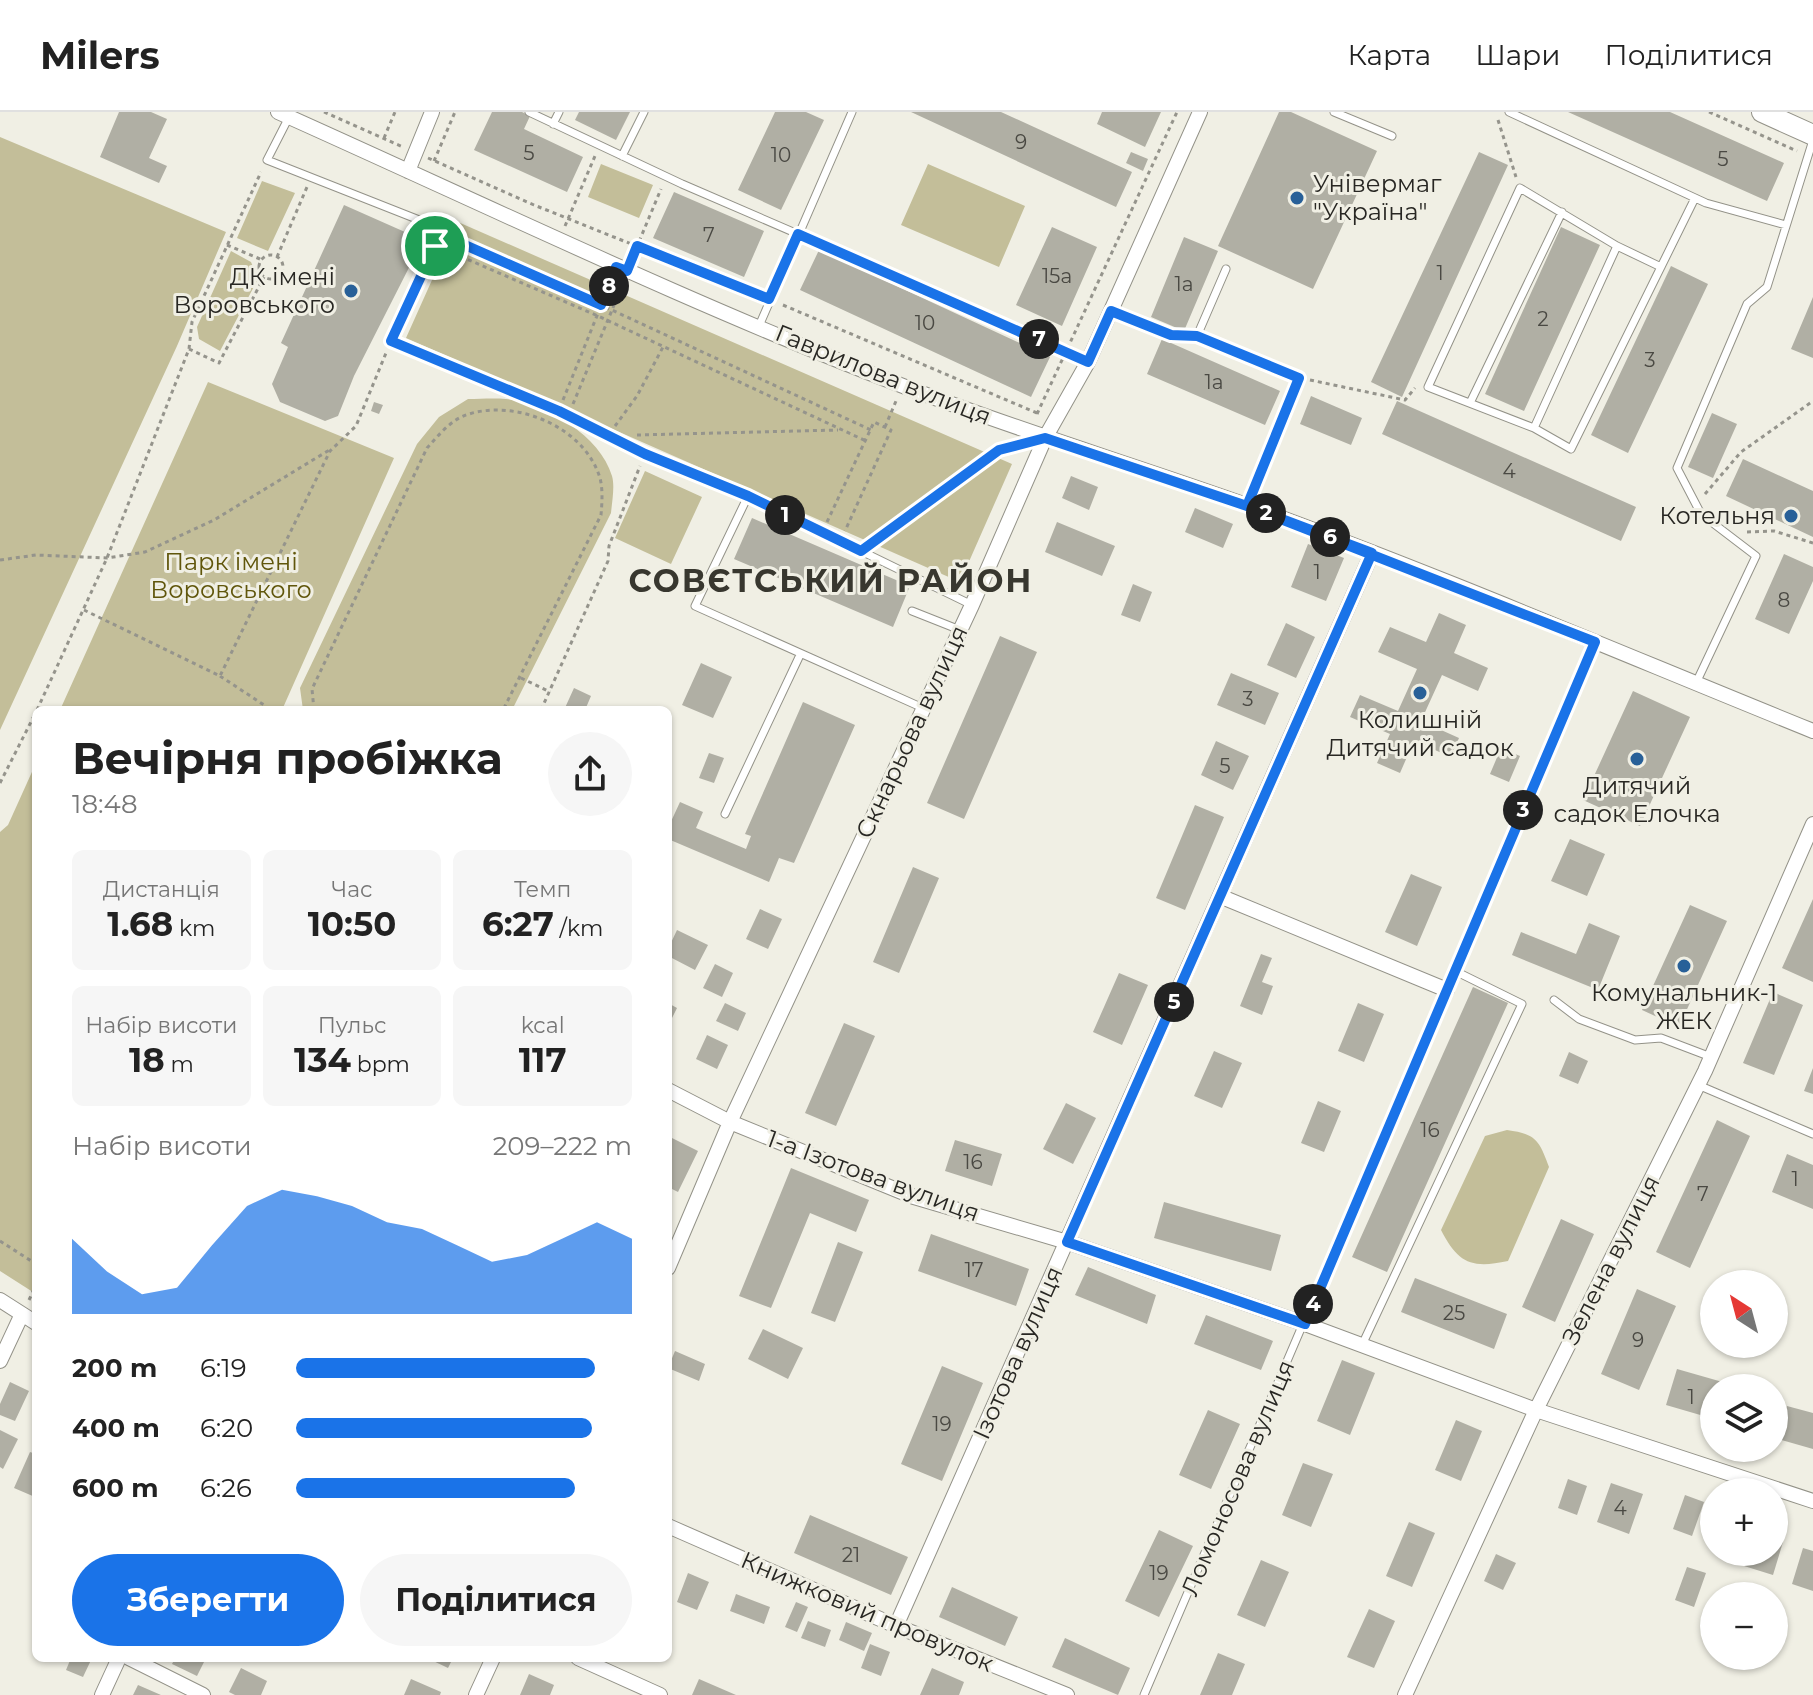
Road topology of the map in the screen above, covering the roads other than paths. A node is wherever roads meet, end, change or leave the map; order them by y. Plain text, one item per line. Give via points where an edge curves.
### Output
1 (432, 112) edge
2 (529, 112) edge
3 (559, 112) edge
4 (644, 112) edge
5 (852, 112) edge
6 (1200, 112) edge
7 (1334, 112) edge
8 (1509, 112) edge
9 (1766, 113) edge
10 (284, 114) edge
11 (553, 124) junction
12 (1392, 136) dead end
13 (1813, 138) edge
14 (622, 156) junction
15 (408, 171) junction
16 (1695, 198) junction
17 (1562, 212) junction
18 (1786, 225) junction
19 (798, 234) junction
20 (1617, 246) junction
21 (1661, 267) junction
22 (1226, 269) dead end
23 (759, 326) junction
24 (1041, 339) road end
25 (1470, 403) junction
26 (1534, 428) junction
27 (1045, 438) junction
28 (748, 496) junction
29 (1247, 506) junction
30 (1372, 553) junction
31 (972, 605) junction
32 (912, 611) dead end
33 (960, 630) junction
34 (1595, 642) junction
35 (800, 655) junction
36 (1696, 683) junction
37 (923, 708) junction
38 (1813, 731) edge
39 (725, 814) dead end
40 (1813, 824) edge
41 (1222, 897) junction
42 (1455, 971) junction
43 (1447, 990) junction
44 (1554, 1000) dead end
45 (1711, 1057) junction
46 (1698, 1085) junction
47 (672, 1092) edge
48 (730, 1122) junction
49 (1813, 1134) edge
50 (1067, 1242) junction
51 (672, 1258) edge
52 (0, 1300) edge
53 (22, 1314) junction
54 (32, 1320) edge
55 (1305, 1324) junction
56 (1362, 1345) junction
57 (0, 1361) edge
58 (1536, 1410) junction
59 (1813, 1501) edge
60 (672, 1528) edge
61 (896, 1626) junction
62 (117, 1662) edge
63 (137, 1662) edge
64 (491, 1662) edge
65 (587, 1662) edge
66 (102, 1695) edge
67 (203, 1695) edge
68 (476, 1695) edge
69 (660, 1695) edge
70 (1067, 1695) edge
71 (1144, 1695) edge
72 (1405, 1695) edge

1 - 15 street
2 - 11 lane
3 - 11 lane
4 - 14 lane
5 - 19 lane
6 - 27 street, Скнарьова вулиця via 1088,362
7 - 12 lane
8 - 16 lane
9 - 13 street
10 - 15 street, Гаврилова вулиця
10 - 28 lane via 267,160 442,229 391,341
11 - 14 lane
13 - 18 lane
14 - 19 lane
15 - 23 street, Гаврилова вулиця
16 - 18 lane
16 - 21 lane
17 - 20 lane
17 - 25 lane
17 - 25 lane via 1520,188 1428,387
18 - 36 lane via 1767,287 1747,304 1677,468 1701,514 1756,556
19 - 23 lane
19 - 24 lane
20 - 21 lane
20 - 26 lane
21 - 26 lane via 1571,449
22 - 29 lane via 1197,336 1299,378
23 - 27 street, Гаврилова вулиця
25 - 26 lane
27 - 29 street, Гаврилова вулиця
27 - 31 street, Скнарьова вулиця
28 - 31 lane
28 - 35 lane via 695,606
29 - 30 street, Гаврилова вулиця
30 - 34 street, Гаврилова вулиця
30 - 41 street, Ізотова вулиця
31 - 33 street, Скнарьова вулиця
32 - 33 lane
33 - 37 street, Скнарьова вулиця
34 - 36 street, Гаврилова вулиця
34 - 42 lane, Ломоносова вулиця
35 - 37 lane
35 - 39 lane
36 - 38 street, Гаврилова вулиця
37 - 48 street, Скнарьова вулиця
40 - 45 street, Зелена вулиця
41 - 43 street
41 - 50 street, Ізотова вулиця
42 - 43 lane, Ломоносова вулиця
42 - 56 lane via 1522,1004
43 - 55 lane, Ломоносова вулиця
44 - 45 lane via 1579,1019 1607,1030 1635,1040 1661,1038
45 - 46 street, Зелена вулиця
46 - 49 lane
46 - 58 street, Зелена вулиця
47 - 48 street, 1-а Ізотова вулиця
48 - 50 street, 1-а Ізотова вулиця via 914,1197
48 - 51 street, Скнарьова вулиця
50 - 55 street, 1-а Ізотова вулиця
50 - 61 street, Ізотова вулиця
52 - 53 street
53 - 54 street
53 - 57 street
55 - 56 street, 1-а Ізотова вулиця
55 - 71 lane, Ломоносова вулиця
56 - 58 street, 1-а Ізотова вулиця
58 - 59 street, 1-а Ізотова вулиця
58 - 72 street, Зелена вулиця
60 - 61 street, Книжковий провулок
61 - 70 street, Книжковий провулок
62 - 66 street
63 - 67 street
64 - 68 street
65 - 69 street

